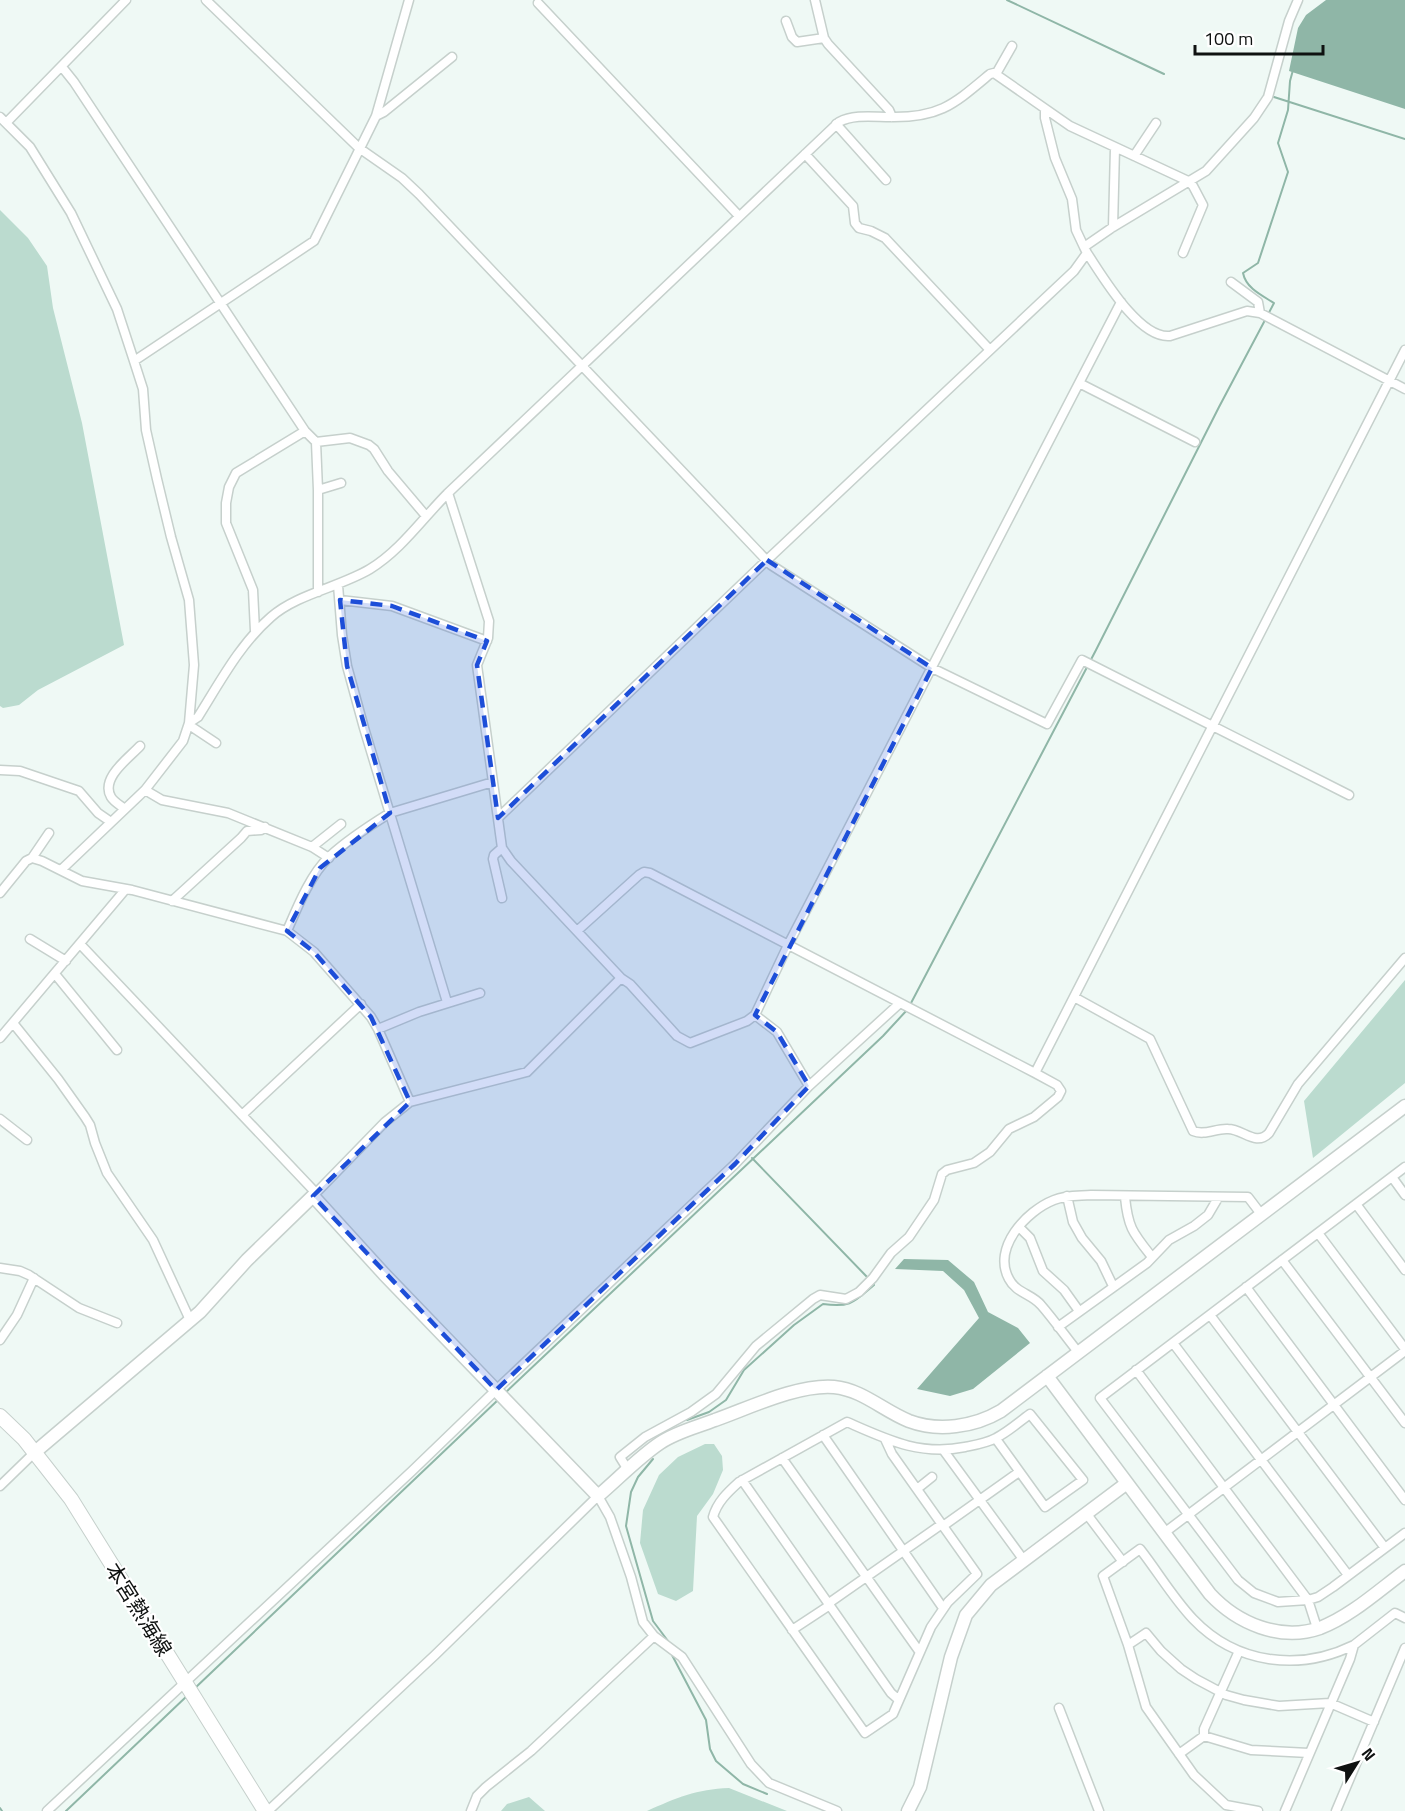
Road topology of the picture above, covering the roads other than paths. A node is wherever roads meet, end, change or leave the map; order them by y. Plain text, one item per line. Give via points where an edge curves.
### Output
1 (126, 0) edge
2 (206, 0) edge
3 (409, 0) edge
4 (815, 0) edge
5 (1298, 0) edge
6 (537, 3) dead end
7 (786, 21) dead end
8 (824, 38) junction
9 (1012, 46) dead end
10 (452, 57) dead end
11 (62, 67) junction
12 (996, 74) junction
13 (1045, 110) junction
14 (376, 116) junction
15 (892, 117) junction
16 (3, 120) edge
17 (1156, 123) dead end
18 (836, 124) junction
19 (359, 148) junction
20 (1115, 148) junction
21 (805, 154) junction
22 (1134, 156) junction
23 (886, 180) dead end
24 (1188, 181) junction
25 (739, 216) junction
26 (1113, 227) junction
27 (1085, 250) junction
28 (1183, 253) dead end
29 (1231, 282) dead end
30 (1120, 302) junction
31 (221, 303) junction
32 (1260, 313) junction
33 (990, 350) junction
34 (1405, 350) edge
35 (134, 361) junction
36 (581, 364) junction
37 (1389, 381) junction
38 (1079, 383) junction
39 (1405, 389) edge
40 (305, 431) junction
41 (316, 442) junction
42 (1195, 442) dead end
43 (341, 483) dead end
44 (318, 490) junction
45 (448, 492) junction
46 (426, 516) junction
47 (767, 560) junction
48 (338, 585) junction
49 (318, 592) junction
50 (340, 600) junction
51 (255, 631) junction
52 (487, 641) junction
53 (932, 668) junction
54 (189, 724) junction
55 (1213, 726) junction
56 (216, 742) dead end
57 (140, 746) dead end
58 (0, 770) edge
59 (493, 782) junction
60 (145, 790) junction
61 (1349, 795) dead end
62 (125, 809) junction
63 (390, 813) junction
64 (498, 818) junction
65 (111, 822) junction
66 (341, 824) dead end
67 (265, 827) junction
68 (48, 833) dead end
69 (312, 848) junction
70 (502, 848) junction
71 (32, 858) junction
72 (329, 858) junction
73 (61, 870) junction
74 (125, 890) junction
75 (0, 893) edge
76 (502, 898) dead end
77 (172, 901) junction
78 (287, 931) junction
79 (577, 931) junction
80 (30, 939) dead end
81 (80, 944) junction
82 (788, 945) junction
83 (1405, 958) edge
84 (66, 962) junction
85 (55, 974) junction
86 (621, 978) junction
87 (480, 993) dead end
88 (1074, 997) junction
89 (447, 1002) junction
90 (361, 1004) junction
91 (902, 1004) junction
92 (755, 1015) junction
93 (13, 1023) junction
94 (378, 1029) junction
95 (0, 1038) edge
96 (117, 1050) dead end
97 (1035, 1073) junction
98 (809, 1086) junction
99 (411, 1102) junction
100 (1405, 1106) edge
101 (242, 1115) junction
102 (0, 1119) edge
103 (27, 1140) dead end
104 (1405, 1167) edge
105 (1392, 1177) junction
106 (314, 1194) junction
107 (1405, 1195) edge
108 (1067, 1196) junction
109 (1125, 1197) junction
110 (1218, 1198) junction
111 (1356, 1204) junction
112 (1262, 1214) junction
113 (1019, 1227) junction
114 (1318, 1233) junction
115 (1152, 1257) junction
116 (1282, 1260) junction
117 (0, 1268) edge
118 (1405, 1270) edge
119 (34, 1278) junction
120 (1113, 1286) junction
121 (1246, 1287) junction
122 (1078, 1311) junction
123 (1210, 1315) junction
124 (190, 1320) junction
125 (117, 1323) dead end
126 (1058, 1327) junction
127 (0, 1340) edge
128 (1173, 1343) junction
129 (1405, 1350) edge
130 (1078, 1352) junction
131 (1136, 1370) junction
132 (1047, 1376) junction
133 (1371, 1378) junction
134 (495, 1390) junction
135 (1334, 1404) junction
136 (0, 1416) edge
137 (1405, 1423) edge
138 (1298, 1432) junction
139 (823, 1435) junction
140 (885, 1439) junction
141 (996, 1439) junction
142 (944, 1451) junction
143 (35, 1452) junction
144 (782, 1458) junction
145 (1261, 1460) junction
146 (628, 1470) junction
147 (1019, 1472) junction
148 (932, 1477) dead end
149 (742, 1480) junction
150 (1126, 1483) junction
151 (0, 1486) edge
152 (1225, 1488) junction
153 (917, 1489) junction
154 (598, 1496) junction
155 (980, 1499) junction
156 (1405, 1500) edge
157 (1086, 1513) junction
158 (1188, 1516) junction
159 (942, 1525) junction
160 (1164, 1533) junction
161 (1405, 1533) edge
162 (1385, 1548) junction
163 (903, 1551) junction
164 (1023, 1559) junction
165 (1122, 1562) junction
166 (1405, 1571) edge
167 (1348, 1575) junction
168 (866, 1577) junction
169 (1308, 1600) junction
170 (829, 1604) junction
171 (943, 1608) junction
172 (1405, 1618) edge
173 (1317, 1628) junction
174 (792, 1630) junction
175 (654, 1636) junction
176 (1128, 1645) junction
177 (1354, 1645) junction
178 (1405, 1648) edge
179 (919, 1651) junction
180 (1239, 1651) junction
181 (185, 1683) junction
182 (1221, 1692) junction
183 (899, 1700) junction
184 (1330, 1703) junction
185 (1059, 1708) dead end
186 (1374, 1722) junction
187 (1204, 1736) junction
188 (1309, 1753) junction
189 (1179, 1754) junction
190 (1223, 1808) edge
191 (261, 1809) edge
192 (47, 1811) edge
193 (471, 1811) edge
194 (837, 1811) edge
195 (908, 1811) edge
196 (1099, 1811) edge
197 (1258, 1811) edge
198 (1285, 1811) edge
199 (1336, 1811) edge

1 - 11 street
2 - 19 street
3 - 14 street
4 - 8 street
5 - 24 street via 1261,109 1206,171
6 - 25 street
7 - 8 street via 797,42
8 - 15 street
9 - 12 street
10 - 14 street
11 - 16 street
11 - 31 street
12 - 13 street
12 - 15 street via 992,72 946,108 914,117
13 - 20 street
13 - 27 street via 1055,158 1072,199 1076,230
14 - 19 street
15 - 18 street via 848,118
16 - 35 street via 30,147 71,213 117,309
17 - 22 street
18 - 21 street
18 - 23 street
19 - 31 street via 314,241
19 - 36 street via 419,194
20 - 22 street
20 - 26 street
21 - 25 street
21 - 33 street via 853,206 859,228 885,238
22 - 24 street
24 - 26 street
24 - 28 street via 1203,205
25 - 36 street
26 - 27 street
27 - 30 street
27 - 33 street via 1074,271
29 - 32 street via 1258,302
30 - 32 street via 1161,337 1247,311
30 - 38 street
31 - 35 street
31 - 40 street
32 - 37 street
33 - 47 street
34 - 37 street
35 - 54 street via 143,389 146,430 189,600 194,664
36 - 45 street
36 - 47 street
37 - 39 street
37 - 55 street
38 - 42 street
38 - 53 street
40 - 41 street
40 - 51 street via 236,473 229,488 224,511 226,523 253,590
41 - 44 street
41 - 46 street via 350,438 369,445
43 - 44 street
44 - 49 street
45 - 46 street
45 - 52 street via 485,606
46 - 48 street via 379,563
47 - 53 street
47 - 64 street
48 - 49 street
48 - 50 street
49 - 51 street via 279,610
50 - 52 street via 392,606
50 - 63 street via 347,666
51 - 54 street via 198,717
52 - 59 street via 477,665
53 - 55 street via 1047,724 1082,660
53 - 82 street
54 - 56 street
54 - 60 street via 183,741
55 - 61 street
55 - 88 street
57 - 62 street via 109,783 109,794
58 - 65 street via 20,771 79,791
59 - 63 street
59 - 64 street
60 - 62 street
60 - 67 street via 162,800 228,813
62 - 65 street
63 - 72 street
63 - 89 street
64 - 70 street
65 - 73 street
66 - 69 street
67 - 69 street
67 - 77 street via 247,831
68 - 71 street
69 - 72 street
70 - 76 street via 493,859
70 - 79 street
71 - 73 street
71 - 75 street
72 - 78 street
73 - 74 street via 82,881
74 - 77 street
74 - 81 street
77 - 78 street
78 - 90 street via 314,952
79 - 82 street via 644,872
79 - 86 street
80 - 84 street
81 - 84 street
81 - 101 street
82 - 91 street
82 - 92 street
83 - 88 street via 1298,1084 1269,1133 1258,1139 1228,1129 1193,1131 1150,1040
84 - 85 street
85 - 93 street
85 - 96 street
86 - 92 street via 685,1042 709,1036
86 - 99 street via 527,1072
87 - 89 street
88 - 97 street
89 - 94 street
90 - 94 street
90 - 101 street
91 - 97 street
91 - 98 street
92 - 98 street via 777,1032
93 - 95 street
93 - 124 street via 85,1117 107,1173 153,1240
94 - 99 street
97 - 146 street via 1060,1088 1058,1097 1034,1117 1009,1129 990,1152 974,1163 942,1174 936,1195 909,1237 865,1286 846,1299 817,1296 798,1310 756,1346 716,1394 645,1437 620,1457
98 - 134 street via 735,1164
99 - 106 street via 385,1122
100 - 112 street
101 - 106 street
102 - 103 street
104 - 105 street
105 - 107 street
105 - 111 street
106 - 124 street
106 - 134 street
108 - 109 street
108 - 113 street via 1038,1209
108 - 120 street via 1073,1222 1101,1261
109 - 110 street
109 - 115 street via 1132,1232
110 - 112 street via 1248,1197
110 - 115 street via 1209,1214 1169,1239
111 - 114 street
111 - 118 street
112 - 130 street
113 - 122 street via 1030,1238 1043,1271 1064,1290
113 - 126 street via 1006,1250 1006,1272 1016,1288 1038,1302
114 - 116 street
114 - 129 street
115 - 120 street
116 - 121 street
116 - 133 street
117 - 119 street
119 - 125 street via 79,1308
119 - 127 street via 17,1316
120 - 122 street
121 - 123 street
121 - 135 street
122 - 126 street
123 - 128 street
123 - 138 street
124 - 143 street
126 - 130 street
128 - 131 street
128 - 145 street
129 - 133 street
130 - 132 street
131 - 152 street
131 - 158 street via 1100,1398
132 - 146 street via 994,1415 954,1426 934,1427 908,1420 869,1397 843,1389 808,1389 679,1434 660,1443
132 - 150 street
133 - 135 street
133 - 137 street
134 - 154 street
134 - 181 street
135 - 138 street
135 - 156 street
136 - 143 main road, 本宮熱海線
138 - 145 street
138 - 162 street
139 - 140 street via 846,1422
139 - 144 street
139 - 163 street
140 - 142 street
140 - 153 street
141 - 142 street
141 - 147 street
141 - 147 street via 1030,1414 1083,1480 1045,1507
142 - 155 street
143 - 151 street
143 - 181 main road, 本宮熱海線 via 77,1508
144 - 149 street
144 - 168 street
145 - 152 street
145 - 167 street
146 - 154 street
147 - 155 street
148 - 153 street
149 - 170 street
149 - 174 street via 724,1495 713,1517
150 - 157 street
150 - 160 street
152 - 158 street
152 - 169 street
153 - 159 street
154 - 175 street via 610,1516 643,1622
154 - 191 street via 435,1655
155 - 159 street
155 - 164 street
157 - 164 street
157 - 165 street
158 - 160 street
158 - 169 street via 1245,1587 1278,1602
159 - 163 street
159 - 171 street via 977,1574
160 - 173 street via 1210,1594 1232,1614 1267,1630
161 - 162 street
162 - 167 street
163 - 168 street
163 - 171 street
164 - 195 street via 989,1587 966,1615 951,1657 920,1787
165 - 176 street via 1103,1575
165 - 180 street via 1140,1549 1192,1618
166 - 173 street via 1348,1613
167 - 169 street
168 - 170 street
168 - 179 street
169 - 173 street
170 - 174 street
170 - 183 street
171 - 179 street
172 - 177 street via 1395,1613
174 - 183 street via 865,1733 893,1714
175 - 193 street via 531,1751 486,1787
175 - 194 street via 682,1657 761,1776 769,1783
176 - 182 street via 1146,1633 1180,1669
176 - 189 street via 1146,1707
177 - 180 street via 1324,1656 1293,1661 1271,1660
177 - 184 street
178 - 186 street
179 - 183 street
180 - 182 street
181 - 191 main road, 本宮熱海線
181 - 192 street
182 - 184 street via 1279,1706
182 - 187 street
184 - 186 street
184 - 188 street
185 - 196 street
186 - 199 street
187 - 188 street via 1251,1750
187 - 189 street
188 - 198 street
189 - 190 street
190 - 197 street

